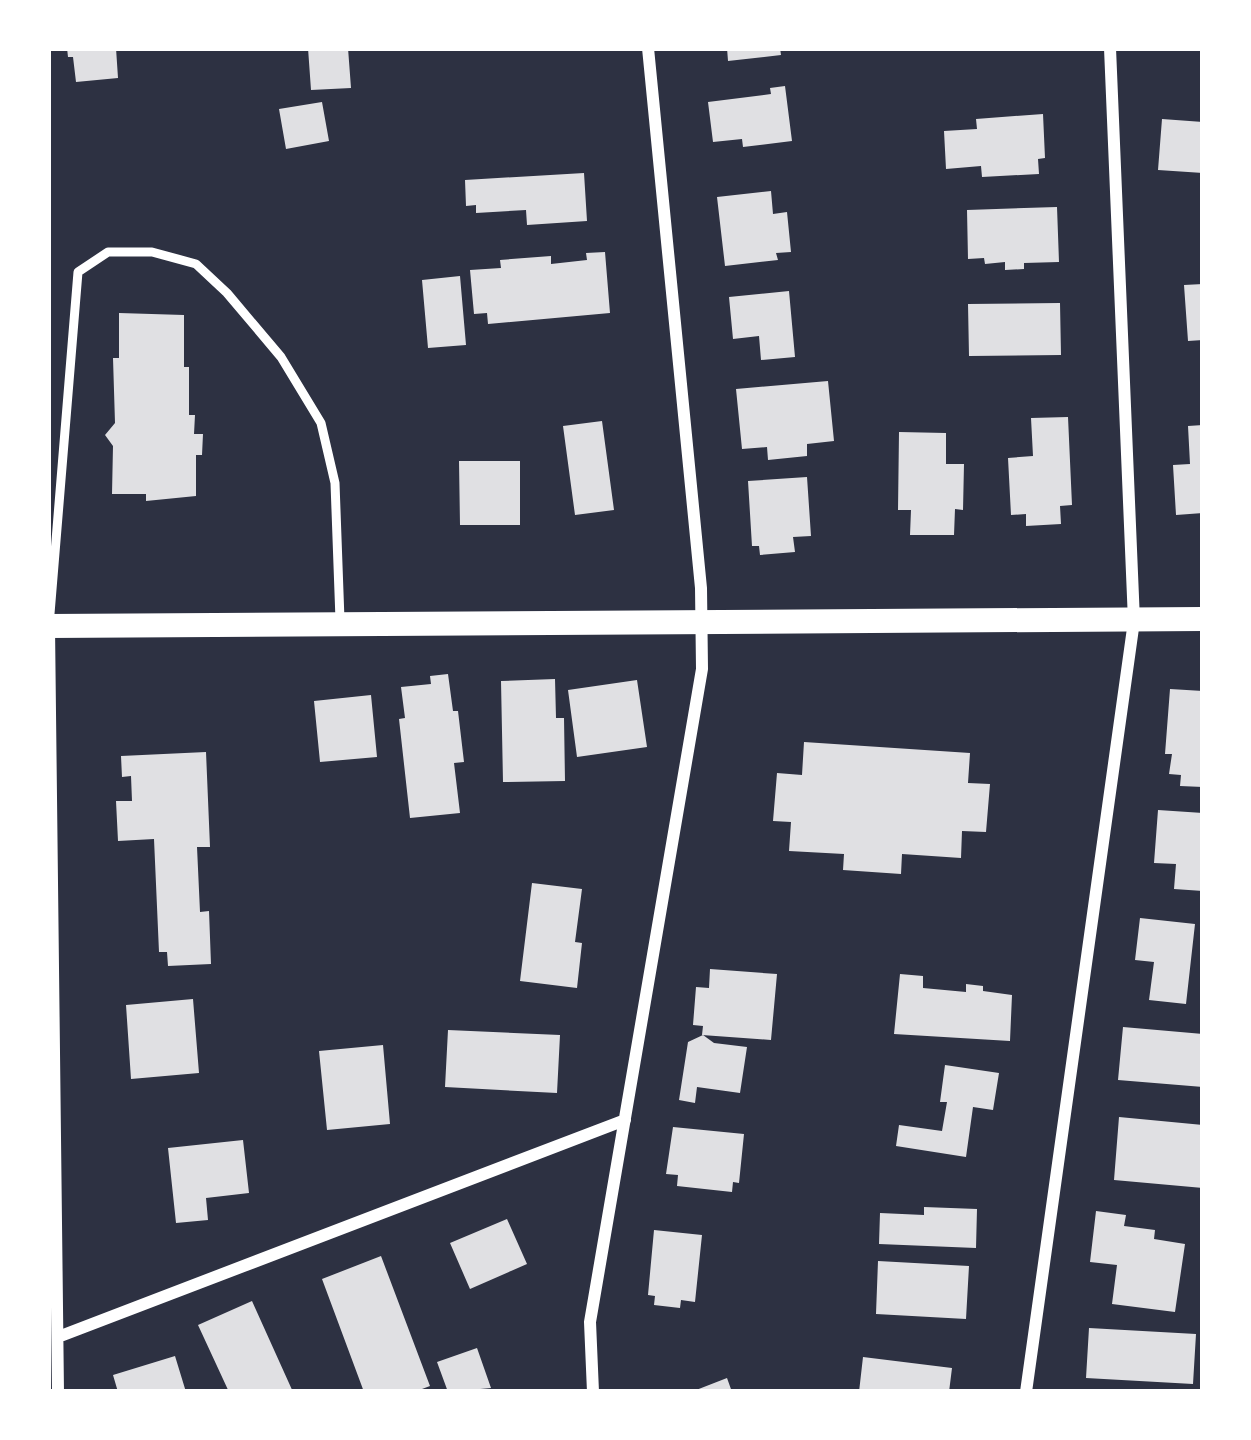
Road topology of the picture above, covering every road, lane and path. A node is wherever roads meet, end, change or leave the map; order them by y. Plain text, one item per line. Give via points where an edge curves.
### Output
1 (648, 48) edge
2 (1110, 48) edge
3 (1203, 620) edge
4 (1133, 621) junction
5 (703, 623) junction
6 (340, 625) junction
7 (48, 626) edge
8 (625, 1120) junction
9 (58, 1337) junction
10 (58, 1392) edge
11 (593, 1392) edge
12 (1026, 1392) edge

1 - 5 street
2 - 4 street
3 - 4 main road
4 - 5 main road
4 - 12 street
5 - 6 main road
5 - 8 street via 699,690
6 - 7 main road
6 - 7 lane via 335,483 320,423 281,357 196,264 108,252 78,272
7 - 9 street
8 - 9 street
8 - 11 street via 590,1322
9 - 10 street

